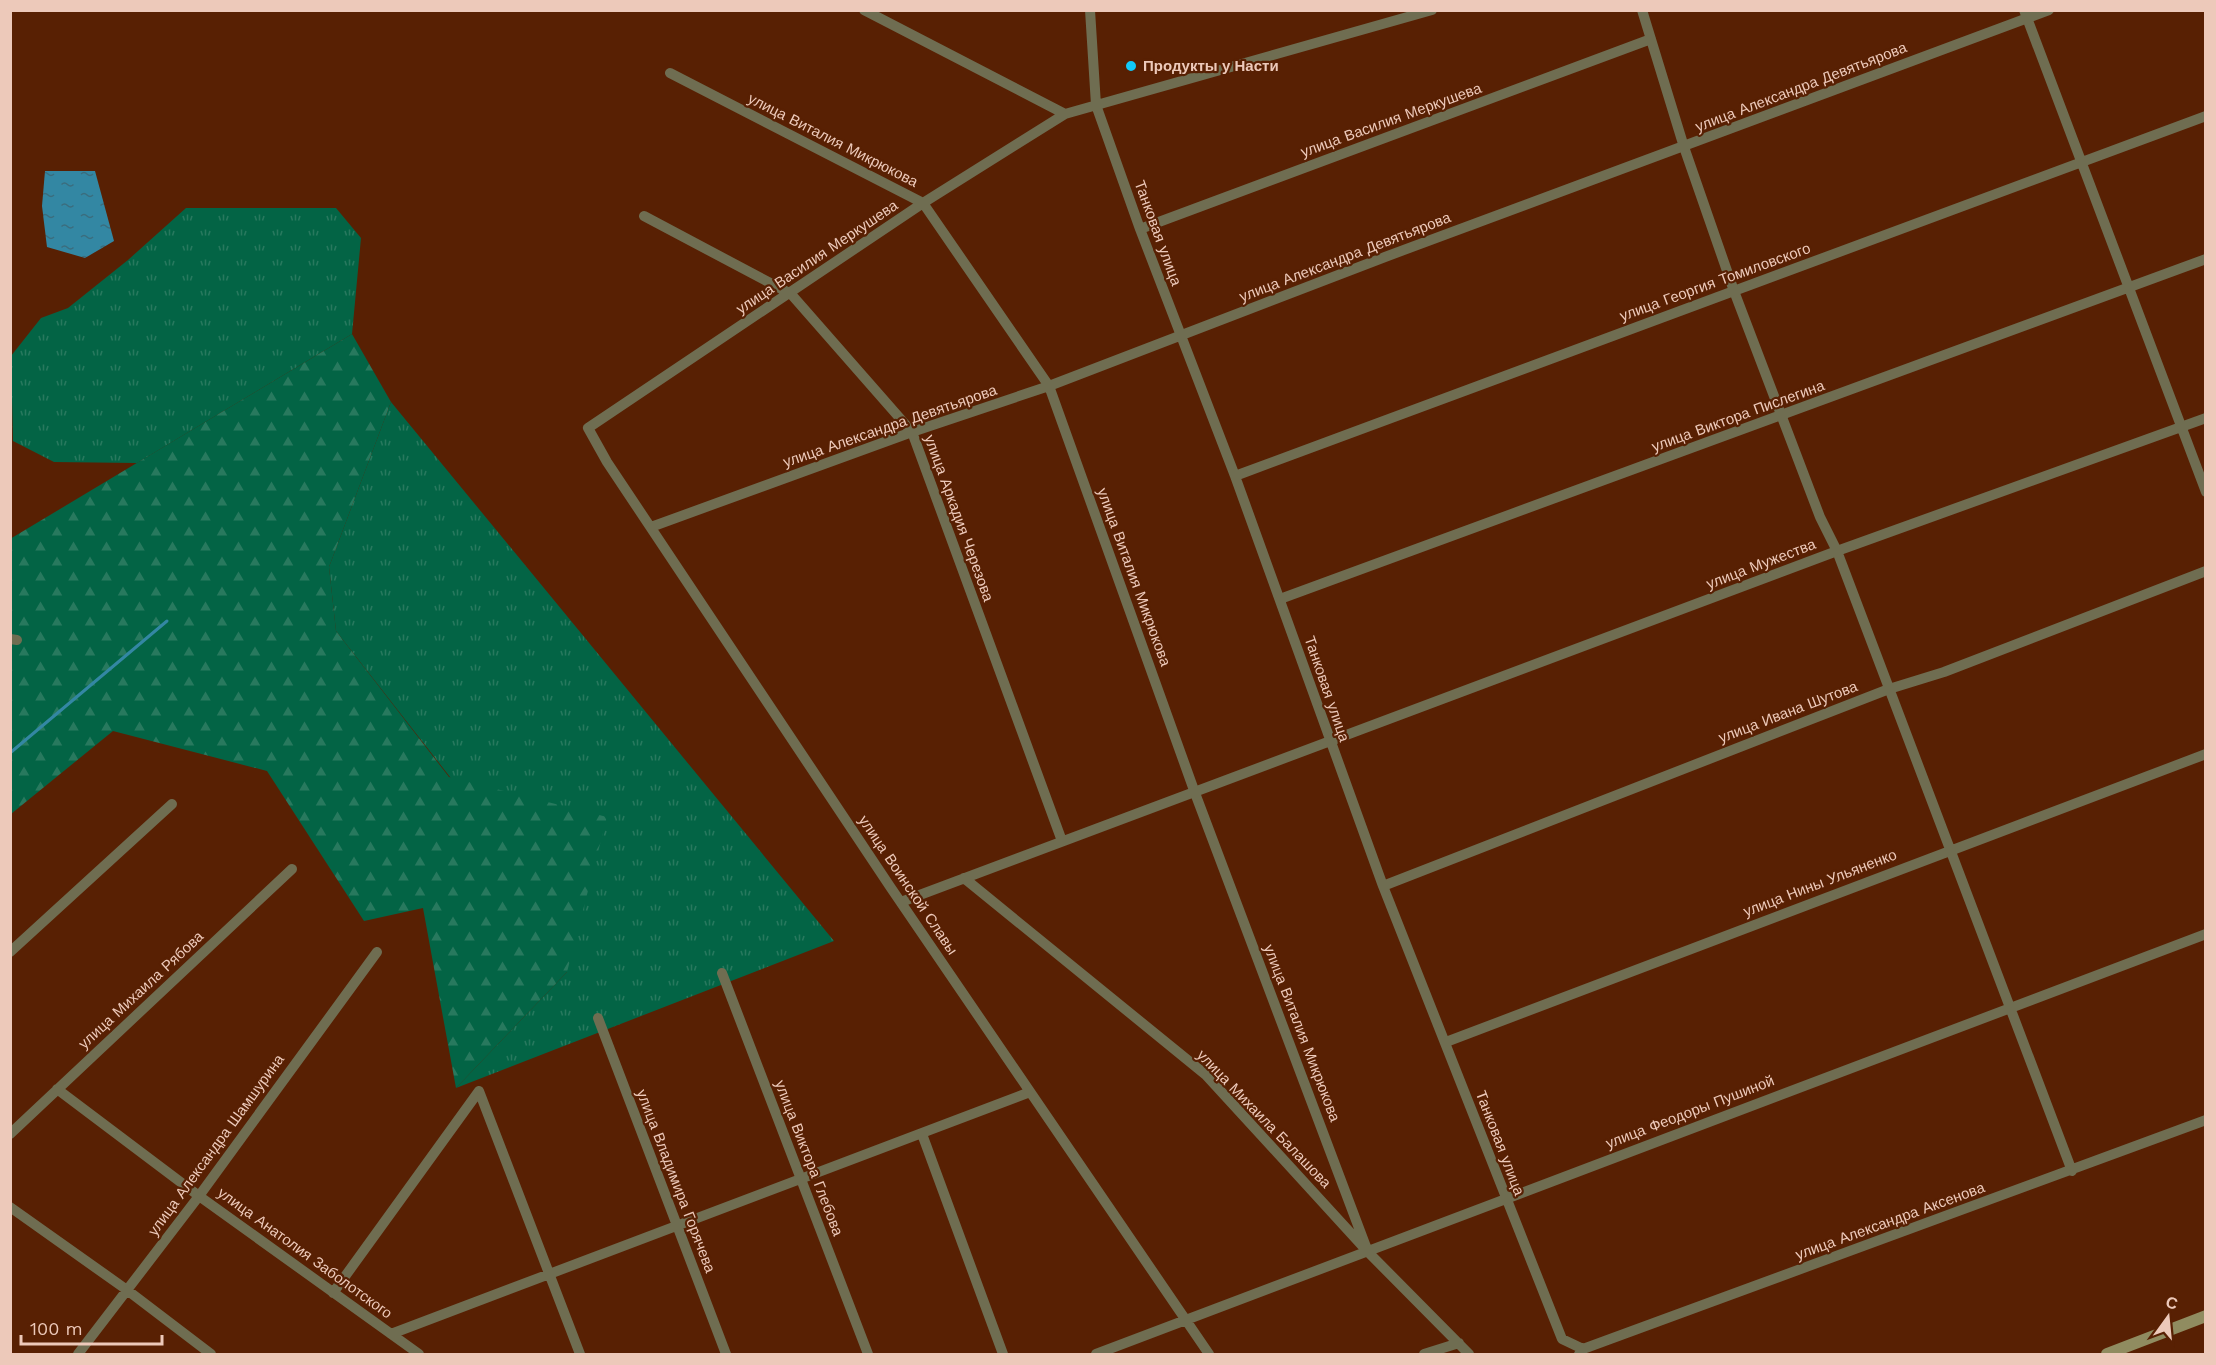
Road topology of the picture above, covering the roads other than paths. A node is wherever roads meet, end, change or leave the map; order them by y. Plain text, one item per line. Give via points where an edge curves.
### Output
1 (864, 10) edge
2 (1090, 10) edge
3 (1432, 10) edge
4 (1642, 10) edge
5 (2049, 10) edge
6 (2026, 15) edge
7 (1651, 39) junction
8 (670, 73) dead end
9 (1096, 105) junction
10 (1065, 114) junction
11 (2205, 116) edge
12 (1684, 147) junction
13 (2080, 162) junction
14 (923, 203) junction
15 (645, 216) dead end
16 (1140, 229) junction
17 (2205, 259) edge
18 (2127, 288) junction
19 (1734, 291) junction
20 (791, 294) junction
21 (1181, 337) junction
22 (1049, 386) junction
23 (1783, 416) junction
24 (2205, 418) edge
25 (2182, 427) junction
26 (588, 428) joint
27 (912, 432) junction
28 (1235, 476) junction
29 (2205, 492) edge
30 (651, 527) junction
31 (1837, 551) junction
32 (2205, 571) edge
33 (1280, 599) junction
34 (1888, 689) junction
35 (1330, 743) junction
36 (2205, 754) edge
37 (1195, 793) junction
38 (172, 804) dead end
39 (1062, 841) junction
40 (1952, 849) junction
41 (292, 869) dead end
42 (964, 878) junction
43 (1383, 886) junction
44 (900, 902) junction
45 (2205, 934) edge
46 (10, 952) edge
47 (377, 952) dead end
48 (722, 973) dead end
49 (2012, 1006) junction
50 (598, 1018) dead end
51 (1446, 1042) junction
52 (57, 1089) junction
53 (1030, 1092) junction
54 (2205, 1120) edge
55 (10, 1134) edge
56 (922, 1134) junction
57 (2072, 1171) junction
58 (800, 1179) junction
59 (199, 1196) junction
60 (1505, 1199) junction
61 (10, 1207) edge
62 (678, 1226) junction
63 (1368, 1252) junction
64 (549, 1275) junction
65 (127, 1290) junction
66 (333, 1293) junction
67 (2205, 1316) edge
68 (1186, 1320) junction
69 (392, 1334) junction
70 (1459, 1342) junction
71 (1581, 1352) edge
72 (78, 1354) edge
73 (211, 1354) edge
74 (419, 1354) edge
75 (580, 1354) edge
76 (726, 1354) edge
77 (868, 1354) edge
78 (1003, 1354) edge
79 (1096, 1354) edge
80 (1209, 1354) edge
81 (1424, 1354) edge
82 (1469, 1354) edge
83 (2107, 1354) edge

1 - 10 street
2 - 9 street, Танковая улица
3 - 9 street, улица Василия Меркушева
4 - 7 street
5 - 6 street, улица Александра Девятьярова
6 - 12 street, улица Александра Девятьярова
6 - 13 street
7 - 12 street
7 - 16 street, улица Василия Меркушева
8 - 14 street, улица Виталия Микрюкова
9 - 10 street, улица Василия Меркушева
9 - 16 street, Танковая улица
10 - 14 street, улица Василия Меркушева
11 - 13 street, улица Георгия Томиловского
12 - 19 street
12 - 21 street, улица Александра Девятьярова
13 - 18 street
13 - 19 street, улица Георгия Томиловского
14 - 20 street, улица Василия Меркушева
14 - 22 street, улица Виталия Микрюкова
15 - 20 street, улица Аркадия Черезова
16 - 21 street, Танковая улица
17 - 18 street, улица Виктора Пислегина
18 - 23 street, улица Виктора Пислегина
18 - 25 street
19 - 23 street
19 - 28 street, улица Георгия Томиловского
20 - 26 street, улица Василия Меркушева
20 - 27 street, улица Аркадия Черезова
21 - 22 street, улица Александра Девятьярова
21 - 28 street, Танковая улица
22 - 27 street, улица Александра Девятьярова
22 - 37 street, улица Виталия Микрюкова
23 - 31 street via 1820,517
23 - 33 street, улица Виктора Пислегина
24 - 25 street, улица Мужества
25 - 29 street
25 - 31 street, улица Мужества
26 - 30 street, улица Воинской Славы via 606,462
27 - 30 street, улица Александра Девятьярова
27 - 39 street, улица Аркадия Черезова
28 - 33 street, Танковая улица
30 - 44 street, улица Воинской Славы
31 - 34 street
31 - 35 street, улица Мужества
32 - 34 street, улица Ивана Шутова via 1944,672
33 - 35 street, Танковая улица
34 - 40 street
34 - 43 street, улица Ивана Шутова
35 - 37 street, улица Мужества
35 - 43 street, Танковая улица
36 - 40 street, улица Нины Ульяненко
37 - 39 street, улица Мужества
37 - 63 street, улица Виталия Микрюкова
38 - 46 street
39 - 42 street, улица Мужества
40 - 49 street
40 - 51 street, улица Нины Ульяненко
41 - 52 street, улица Михаила Рябова
42 - 44 street, улица Мужества
42 - 63 street, улица Михаила Балашова via 1206,1076
43 - 51 street, Танковая улица
44 - 53 street, улица Воинской Славы
45 - 49 street, улица Феодоры Пушиной
47 - 59 street, улица Александра Шамшурина
48 - 58 street, улица Виктора Глебова
49 - 57 street
49 - 60 street, улица Феодоры Пушиной
50 - 62 street, улица Владимира Горячева
51 - 60 street, Танковая улица
52 - 55 street, улица Михаила Рябова
52 - 59 street, улица Анатолия Заболотского
53 - 56 street
53 - 68 street, улица Воинской Славы
54 - 57 street, улица Александра Аксенова
56 - 58 street
56 - 78 street
57 - 71 street, улица Александра Аксенова
58 - 62 street
58 - 77 street, улица Виктора Глебова
59 - 65 street, улица Александра Шамшурина
59 - 66 street, улица Анатолия Заболотского
60 - 63 street, улица Феодоры Пушиной
60 - 71 street, Танковая улица via 1562,1339
61 - 65 street
62 - 64 street
62 - 76 street, улица Владимира Горячева
63 - 68 street, улица Феодоры Пушиной
63 - 70 street, улица Михаила Балашова
64 - 66 street via 479,1091
64 - 69 street
64 - 75 street
65 - 72 street, улица Александра Шамшурина
65 - 73 street
66 - 69 street, улица Анатолия Заболотского
67 - 83 street
68 - 79 street, улица Феодоры Пушиной
68 - 80 street, улица Воинской Славы
69 - 74 street, улица Анатолия Заболотского
70 - 81 street
70 - 82 street, улица Михаила Балашова

